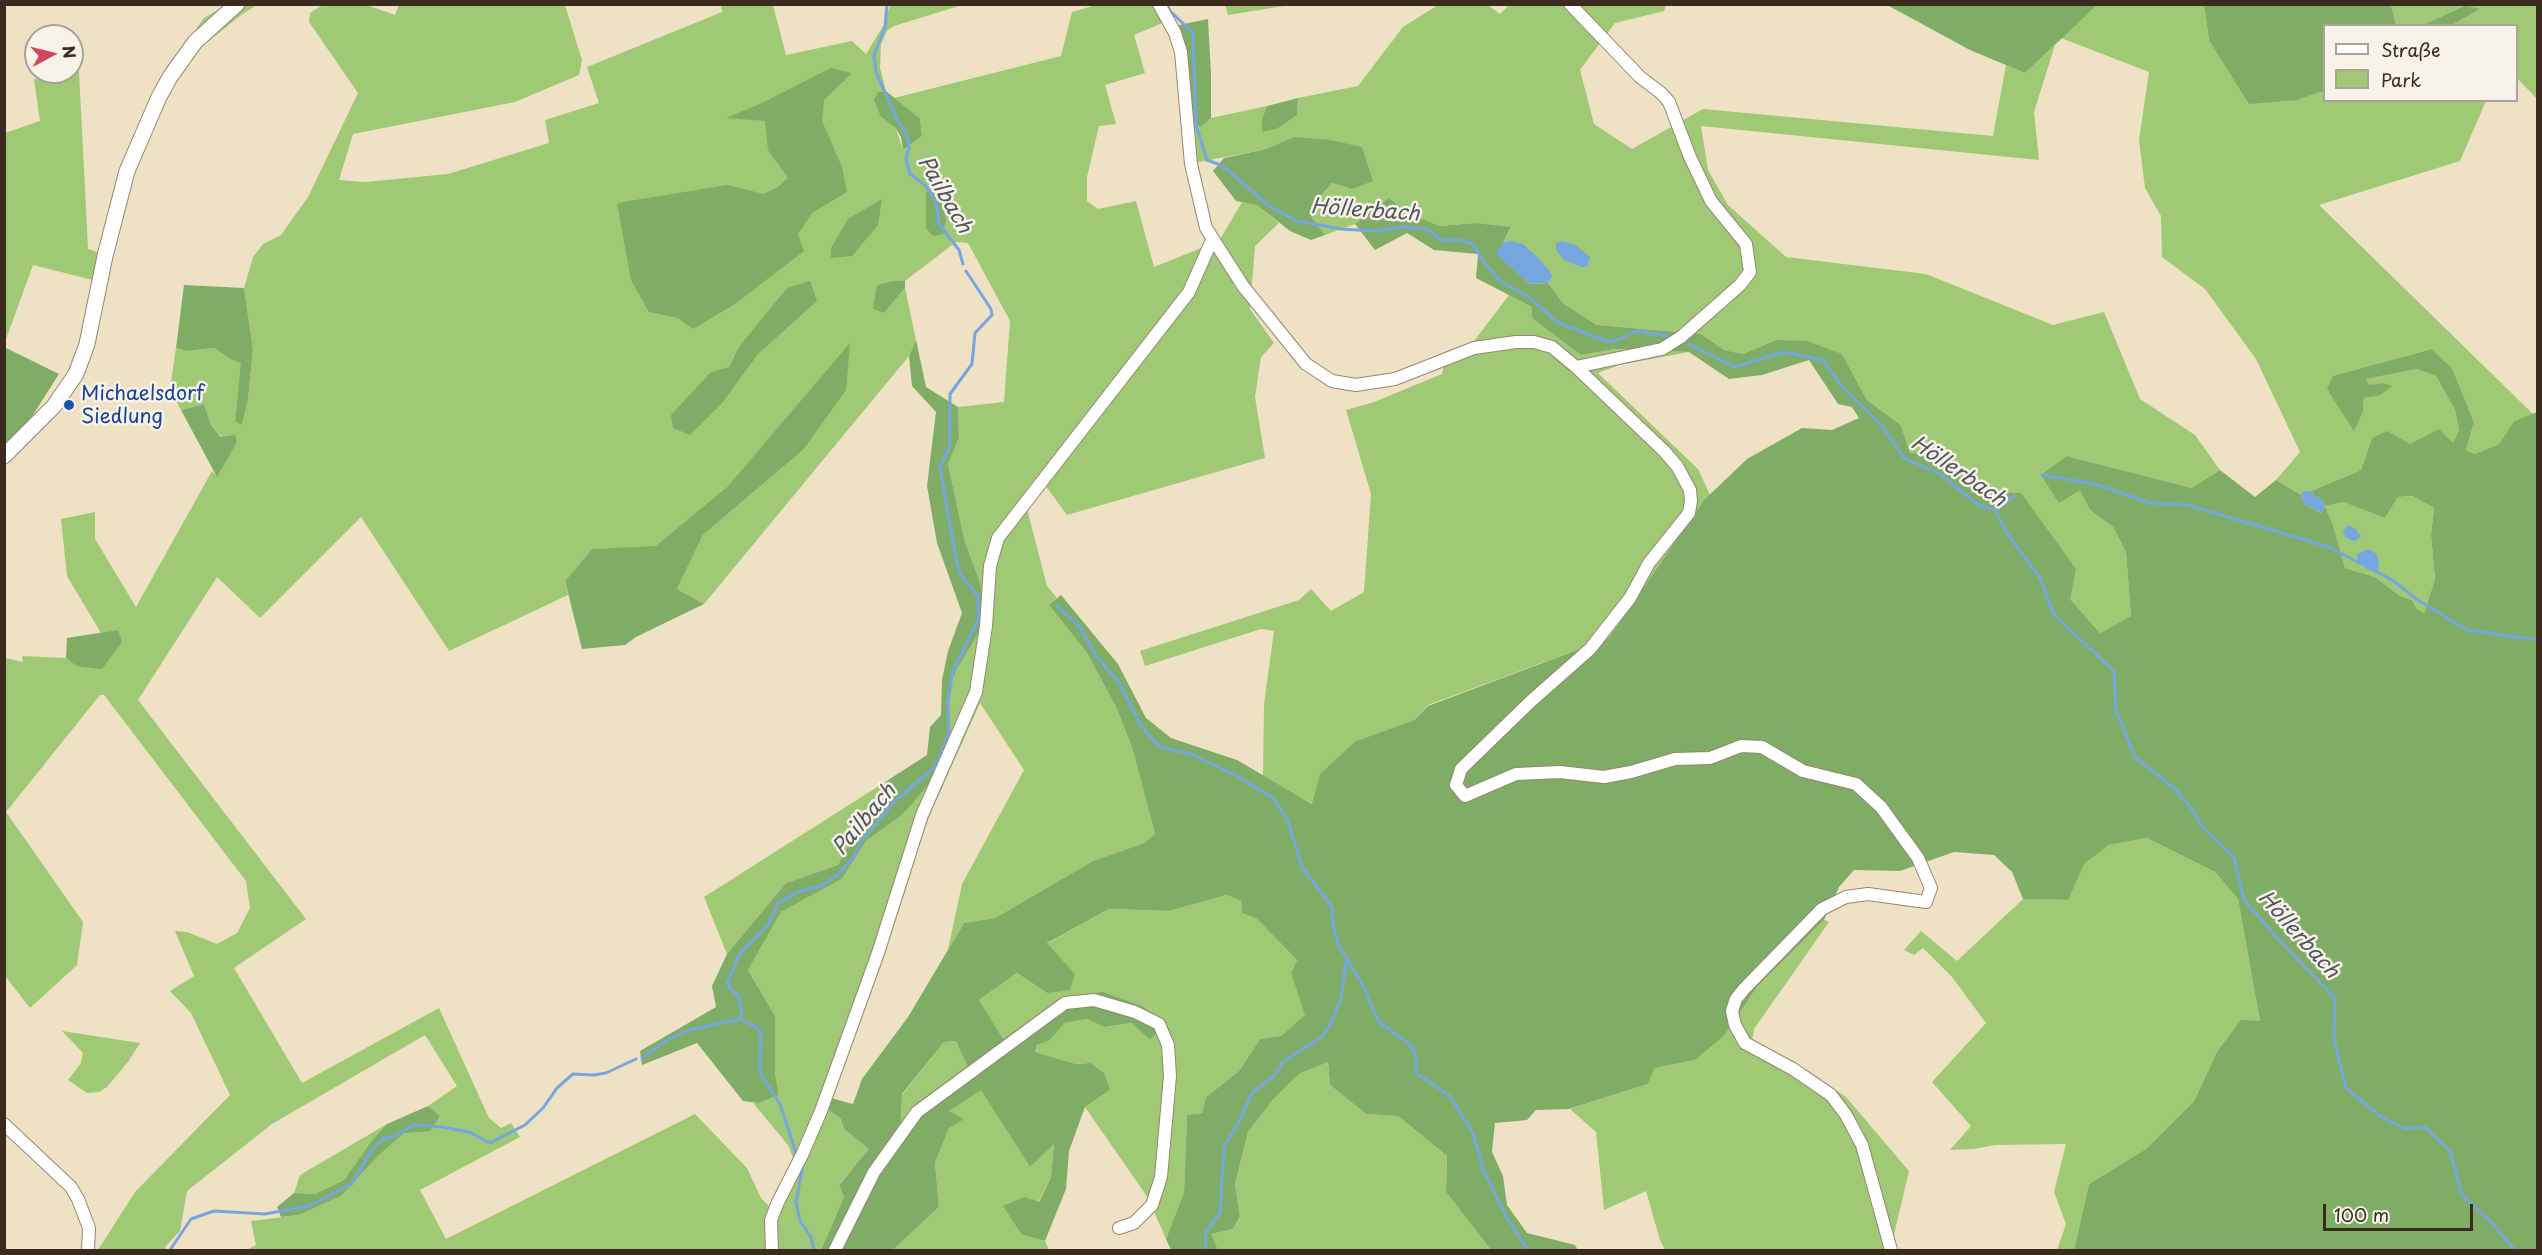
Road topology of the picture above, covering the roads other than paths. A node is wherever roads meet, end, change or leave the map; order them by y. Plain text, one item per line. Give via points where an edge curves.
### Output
1 (237, 4) edge
2 (1159, 4) edge
3 (1570, 4) edge
4 (1212, 240) junction
5 (1576, 367) junction
6 (4, 456) edge
7 (4, 1124) edge
8 (1119, 1228) dead end
9 (88, 1251) edge
10 (772, 1251) edge
11 (835, 1251) edge
12 (1891, 1251) edge

1 - 6 main road via 195,42 159,97 127,171 87,344 76,374 54,406
2 - 4 street via 1181,52 1191,164 1201,215
3 - 5 street via 1669,102 1711,201 1746,244 1750,272 1740,285 1662,350
4 - 5 street via 1288,345 1306,364 1332,381 1356,385 1382,382 1474,348 1516,342 1552,347
4 - 10 street via 1189,292 998,538 990,566 976,692 922,815 821,1111 771,1220
5 - 12 street via 1677,465 1690,490 1689,513 1590,649 1461,769 1456,784 1464,796 1516,774 1560,772 1604,777 1675,759 1710,758 1741,746 1762,747 1803,771 1856,784 1881,807 1918,858 1931,888 1926,902 1868,894 1846,897 1822,909 1744,989 1732,1011 1746,1043 1831,1095 1846,1114 1862,1145
7 - 9 street via 71,1187 89,1228
8 - 11 street via 1134,1223 1152,1205 1161,1177 1170,1076 1168,1045 1159,1024 1126,1008 1094,1000 1065,1003 917,1112 874,1172

